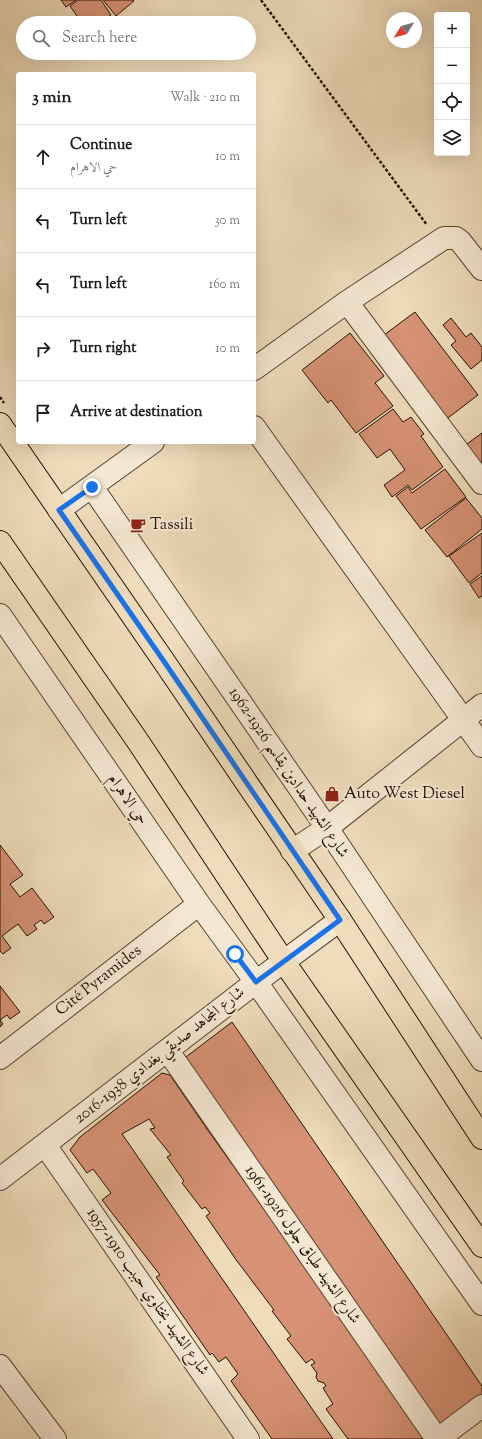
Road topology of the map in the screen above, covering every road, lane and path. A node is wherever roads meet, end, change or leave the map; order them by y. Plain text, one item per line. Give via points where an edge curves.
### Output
1 (261, 0) edge
2 (439, 241) junction
3 (482, 269) edge
4 (347, 302) junction
5 (256, 368) edge
6 (0, 424) edge
7 (256, 430) edge
8 (150, 444) edge
9 (482, 483) edge
10 (92, 487) junction
11 (59, 510) junction
12 (0, 542) edge
13 (0, 615) edge
14 (482, 705) edge
15 (463, 720) junction
16 (482, 746) edge
17 (327, 828) junction
18 (292, 851) junction
19 (199, 904) junction
20 (340, 920) junction
21 (284, 962) junction
22 (256, 982) junction
23 (168, 1051) junction
24 (0, 1058) edge
25 (482, 1060) edge
26 (482, 1138) edge
27 (45, 1145) junction
28 (0, 1179) edge
29 (482, 1246) edge
30 (482, 1304) edge
31 (0, 1366) edge
32 (482, 1406) edge
33 (55, 1439) edge
34 (248, 1439) edge
35 (437, 1439) edge

1 - 2 path
2 - 3 street via 444,238 456,238
2 - 4 street
4 - 5 street
4 - 9 street
6 - 11 main road
7 - 15 street
8 - 10 street
10 - 11 street
10 - 17 street, شارع الشهيد حدادين بقاسم 1926-1962
11 - 18 main road
12 - 21 main road via 139,743
13 - 19 street, حي الاهرام
14 - 15 street
15 - 16 street
15 - 17 street
17 - 18 street
17 - 25 street, شارع الشهيد حدادين بقاسم 1926-1962
18 - 20 main road
19 - 22 street, حي الاهرام
19 - 24 street, Cité Pyramides
20 - 21 street, شارع المجاهد صديقي بغدادي 1938-2016
20 - 26 main road
21 - 22 street, شارع المجاهد صديقي بغدادي 1938-2016
21 - 29 main road
22 - 23 street, شارع المجاهد صديقي بغدادي 1938-2016
22 - 30 street, حي الاهرام
23 - 27 street, شارع المجاهد صديقي بغدادي 1938-2016
23 - 35 street, شارع الشهيد طباق جلول 1926-1961
27 - 28 street, شارع المجاهد صديقي بغدادي 1938-2016
27 - 34 street, شارع الشهيد بختاوي حببب 1910-1957
31 - 33 street
32 - 35 street

